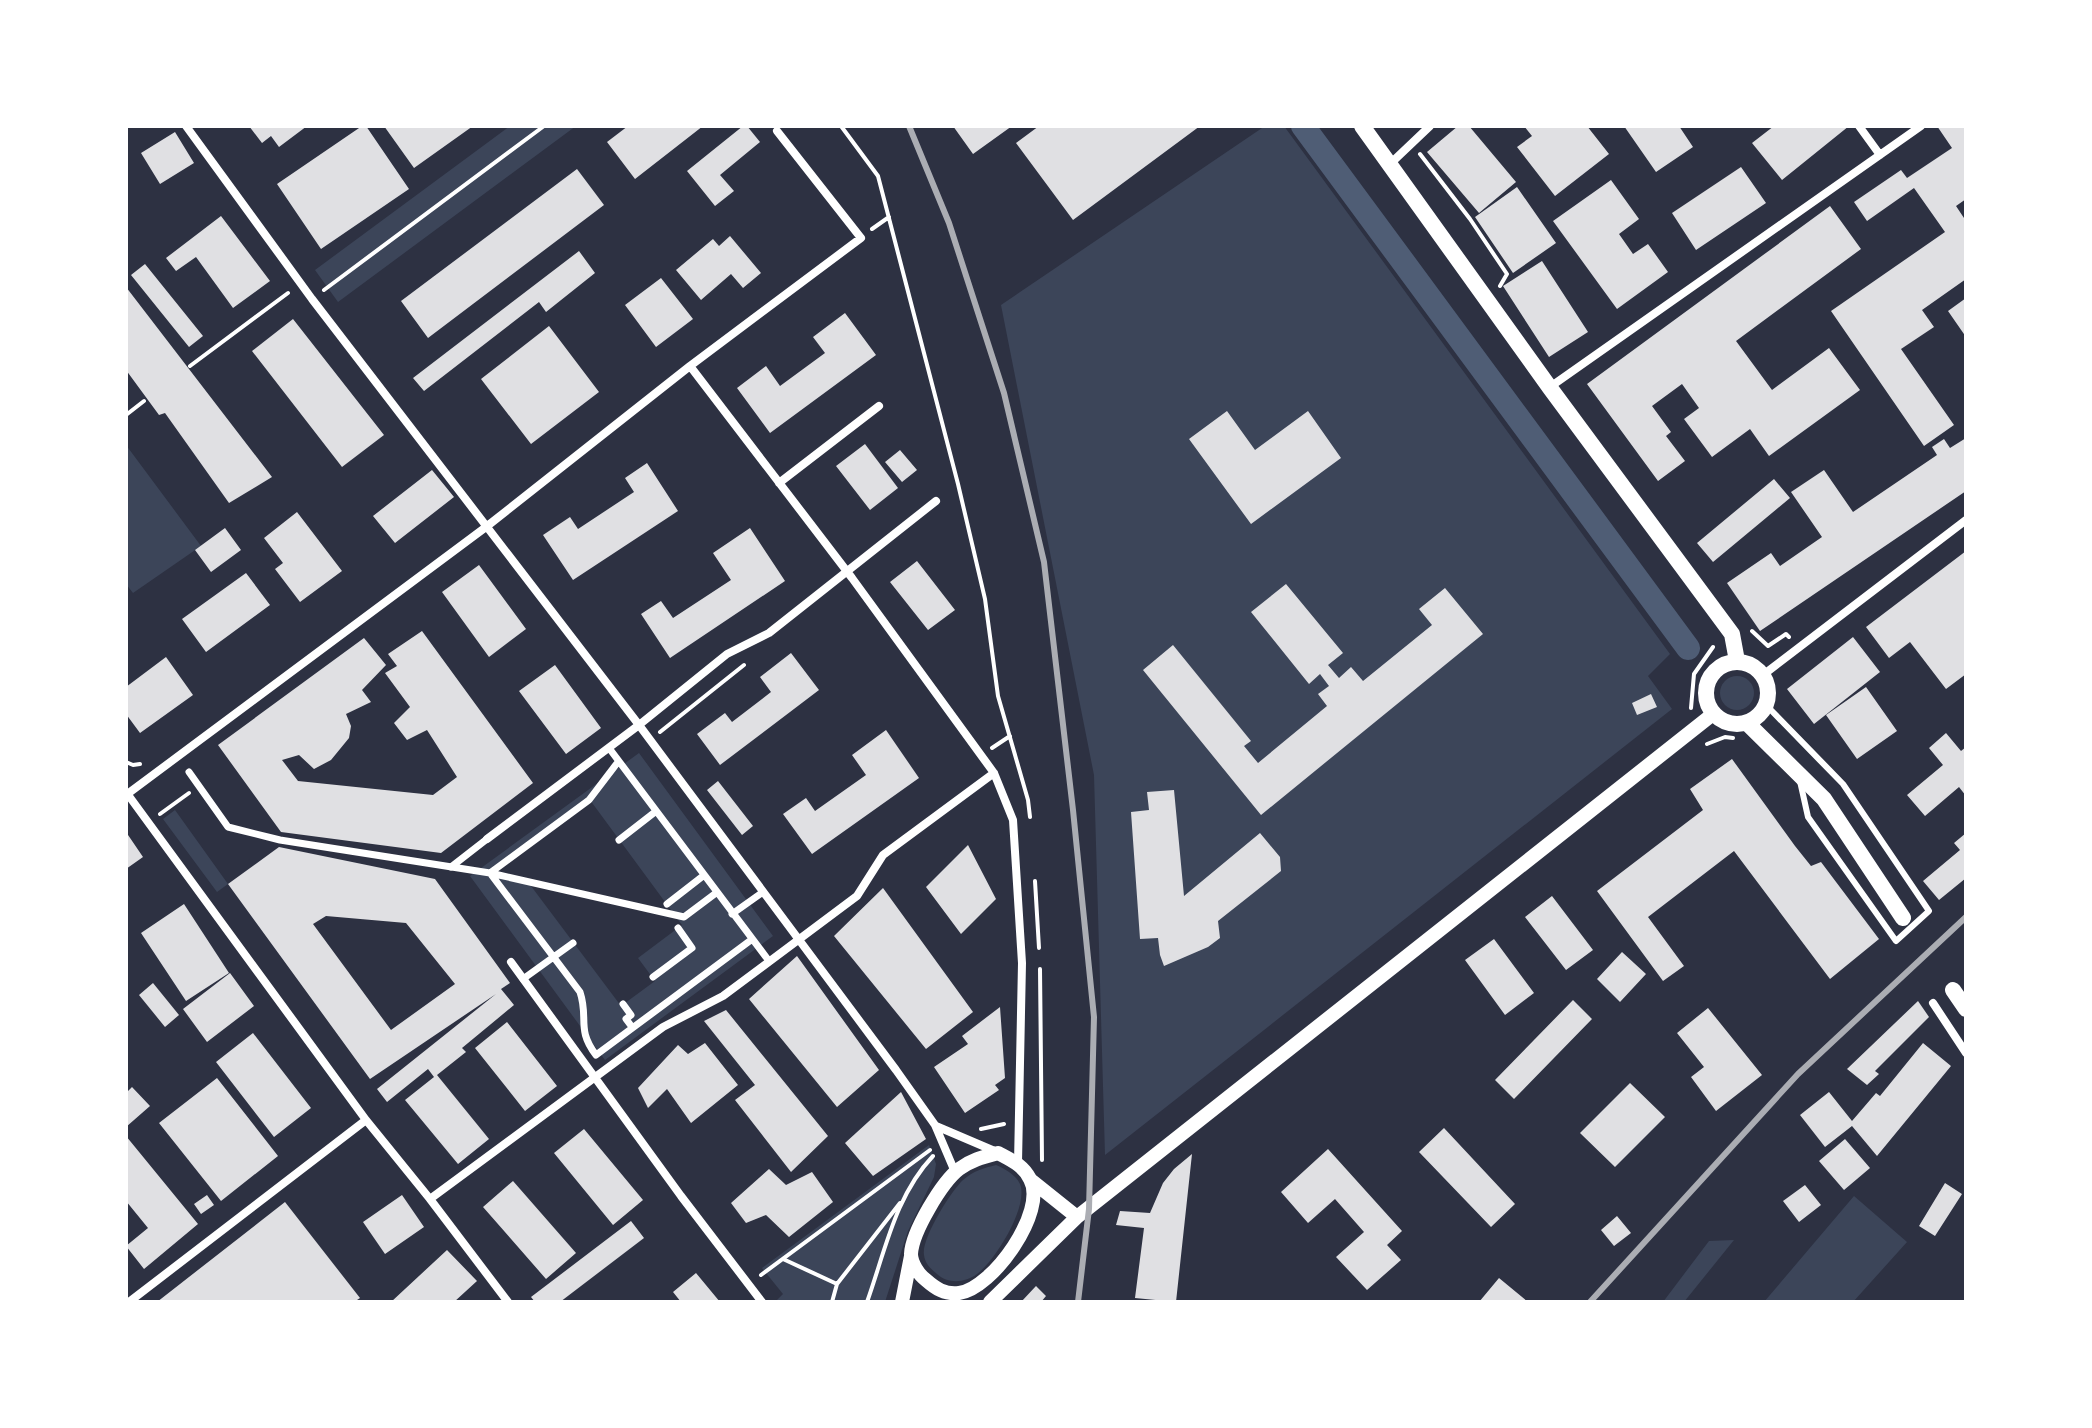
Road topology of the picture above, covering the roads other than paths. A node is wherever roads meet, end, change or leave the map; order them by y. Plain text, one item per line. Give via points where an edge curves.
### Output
1 (186, 126) edge
2 (1362, 126) edge
3 (1430, 126) edge
4 (1859, 126) edge
5 (1921, 126) edge
6 (777, 131) dead end
7 (1880, 155) junction
8 (1390, 164) junction
9 (690, 366) junction
10 (1550, 388) junction
11 (879, 406) dead end
12 (779, 483) junction
13 (936, 501) dead end
14 (1966, 520) edge
15 (486, 527) junction
16 (846, 571) junction
17 (1737, 661) junction
18 (1763, 675) junction
19 (1766, 705) junction
20 (1713, 714) junction
21 (1747, 723) junction
22 (639, 725) junction
23 (609, 748) junction
24 (618, 762) junction
25 (189, 772) dead end
26 (994, 773) junction
27 (1798, 774) junction
28 (127, 793) edge
29 (655, 812) junction
30 (487, 839) joint
31 (619, 840) dead end
32 (451, 867) junction
33 (490, 873) junction
34 (703, 876) junction
35 (763, 892) junction
36 (716, 893) junction
37 (667, 904) dead end
38 (732, 914) junction
39 (1903, 918) dead end
40 (678, 928) dead end
41 (799, 939) junction
42 (751, 940) junction
43 (573, 943) dead end
44 (554, 957) junction
45 (769, 961) junction
46 (511, 962) dead end
47 (653, 977) dead end
48 (523, 979) junction
49 (1953, 990) dead end
50 (1933, 1003) dead end
51 (623, 1004) dead end
52 (1966, 1009) edge
53 (632, 1027) junction
54 (1966, 1053) edge
55 (595, 1079) junction
56 (366, 1120) junction
57 (935, 1125) junction
58 (998, 1153) junction
59 (1018, 1163) junction
60 (955, 1172) junction
61 (1032, 1181) junction
62 (430, 1199) junction
63 (1077, 1217) junction
64 (911, 1255) junction
65 (984, 1283) junction
66 (129, 1302) edge
67 (508, 1302) edge
68 (762, 1302) edge
69 (902, 1302) edge
70 (968, 1302) edge
71 (990, 1302) edge

1 - 15 street
2 - 8 main road
3 - 8 street
4 - 7 street
5 - 7 street
6 - 9 street via 861,238
7 - 10 street
8 - 10 main road
9 - 12 street
9 - 15 street
10 - 17 main road via 1732,634
11 - 12 street
12 - 16 street
13 - 16 street
14 - 18 street
15 - 22 street
15 - 28 street
16 - 22 street via 769,633 727,654
16 - 26 street
17 - 18 main road
17 - 20 main road via 1718,667 1706,685
18 - 19 main road
19 - 21 main road
19 - 27 lane via 1843,784 1929,911 1896,941 1808,817
20 - 21 main road via 1729,723
20 - 63 street
21 - 27 main road
22 - 23 street
22 - 35 street
23 - 24 street
23 - 30 street
24 - 29 street
24 - 33 street via 589,800
25 - 32 street via 228,827
26 - 41 street via 883,855 857,896
26 - 59 street via 1013,820 1022,963
27 - 39 main road via 1824,799
28 - 56 street
29 - 31 street
29 - 34 street
30 - 32 street
32 - 33 street
33 - 36 street via 684,917
33 - 44 street
34 - 36 street
34 - 37 street
35 - 38 street
35 - 41 street
36 - 38 street
38 - 42 street
40 - 47 street via 692,948
41 - 45 street
41 - 57 street
42 - 45 street
42 - 53 street
43 - 44 street
44 - 48 street
44 - 53 street via 580,992 583,1036 596,1055
45 - 55 street via 723,996 663,1027
46 - 48 street
48 - 55 street
49 - 52 main road
50 - 54 street
51 - 53 street
55 - 62 street
55 - 68 street
56 - 62 street
56 - 66 street
57 - 58 street
57 - 60 street
58 - 59 street
58 - 60 street via 973,1159
59 - 61 street
60 - 64 street via 931,1205
61 - 63 street
61 - 65 street via 1032,1213
62 - 67 street
63 - 71 street
64 - 65 street via 919,1274 938,1290 960,1293
64 - 69 street
65 - 70 street

